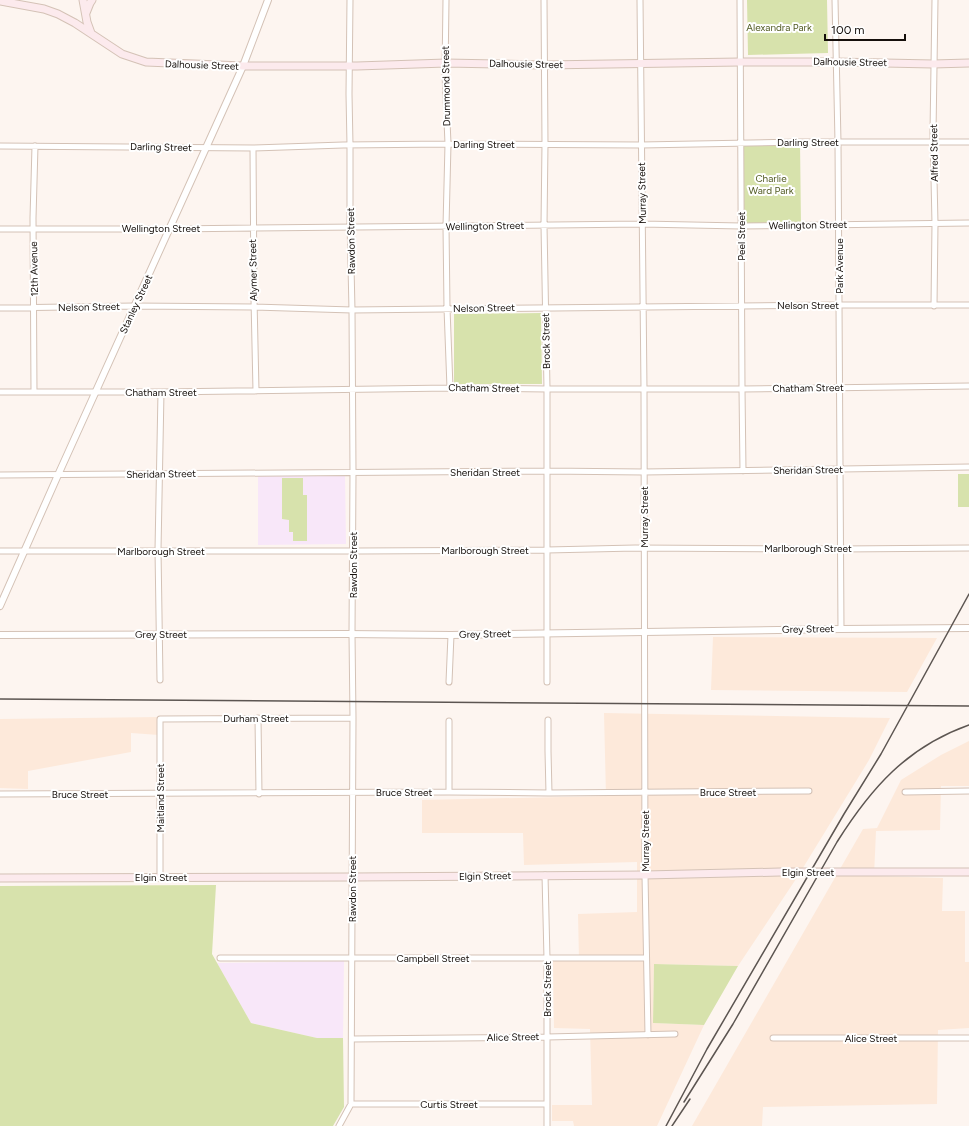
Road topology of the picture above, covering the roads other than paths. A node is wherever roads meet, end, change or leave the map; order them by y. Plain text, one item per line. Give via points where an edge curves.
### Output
1 (0, 0) edge
2 (83, 0) edge
3 (92, 0) edge
4 (268, 0) edge
5 (350, 0) edge
6 (446, 0) edge
7 (544, 0) edge
8 (640, 0) edge
9 (740, 0) edge
10 (835, 0) edge
11 (935, 0) edge
12 (86, 16) junction
13 (92, 33) junction
14 (740, 62) junction
15 (836, 62) junction
16 (446, 63) junction
17 (969, 63) edge
18 (640, 64) junction
19 (934, 64) junction
20 (544, 65) junction
21 (243, 66) junction
22 (349, 66) junction
23 (838, 142) junction
24 (933, 142) junction
25 (969, 142) edge
26 (741, 143) junction
27 (448, 144) junction
28 (545, 144) junction
29 (350, 145) junction
30 (641, 145) junction
31 (0, 146) edge
32 (35, 146) junction
33 (206, 148) junction
34 (253, 148) junction
35 (969, 223) edge
36 (642, 224) junction
37 (935, 224) junction
38 (838, 225) junction
39 (446, 226) junction
40 (544, 226) junction
41 (741, 226) junction
42 (253, 227) junction
43 (350, 227) junction
44 (0, 229) edge
45 (33, 229) junction
46 (170, 229) junction
47 (839, 305) junction
48 (969, 305) edge
49 (134, 306) junction
50 (742, 306) junction
51 (934, 306) junction
52 (254, 307) junction
53 (546, 307) junction
54 (643, 307) junction
55 (0, 308) edge
56 (34, 308) junction
57 (447, 308) junction
58 (352, 310) junction
59 (969, 386) edge
60 (450, 388) junction
61 (840, 388) junction
62 (352, 389) junction
63 (547, 389) junction
64 (644, 389) junction
65 (742, 389) junction
66 (256, 391) junction
67 (0, 392) edge
68 (34, 392) junction
69 (96, 392) junction
70 (161, 392) junction
71 (969, 467) edge
72 (840, 469) junction
73 (546, 471) junction
74 (744, 471) junction
75 (644, 472) junction
76 (353, 473) junction
77 (160, 474) junction
78 (0, 475) edge
79 (58, 475) junction
80 (644, 548) junction
81 (969, 548) edge
82 (840, 549) junction
83 (158, 550) junction
84 (547, 550) junction
85 (0, 551) edge
86 (24, 551) junction
87 (353, 551) junction
88 (0, 606) edge
89 (969, 628) edge
90 (841, 629) junction
91 (645, 632) junction
92 (547, 633) junction
93 (160, 634) junction
94 (352, 634) junction
95 (0, 635) edge
96 (451, 635) junction
97 (160, 680) dead end
98 (449, 682) dead end
99 (546, 682) dead end
100 (258, 718) junction
101 (353, 718) junction
102 (160, 719) joint
103 (449, 720) dead end
104 (548, 720) dead end
105 (969, 791) edge
106 (353, 792) junction
107 (449, 792) junction
108 (645, 792) junction
109 (809, 792) dead end
110 (905, 792) dead end
111 (549, 793) junction
112 (0, 794) edge
113 (160, 794) junction
114 (259, 794) junction
115 (969, 872) edge
116 (545, 875) junction
117 (645, 875) junction
118 (353, 877) junction
119 (0, 878) edge
120 (160, 878) junction
121 (220, 958) dead end
122 (352, 958) junction
123 (547, 958) junction
124 (646, 958) junction
125 (675, 1034) dead end
126 (648, 1035) junction
127 (547, 1037) junction
128 (773, 1038) dead end
129 (969, 1038) edge
130 (352, 1039) junction
131 (351, 1104) junction
132 (547, 1104) junction
133 (339, 1126) edge
134 (547, 1126) edge

1 - 13 main road, Dalhousie Street via 44,9
2 - 12 main road
3 - 12 main road
4 - 21 street, Stanley Street
5 - 22 street, Rawdon Street
6 - 16 street, Drummond Street
7 - 20 street, Brock Street
8 - 18 street, Murray Street
9 - 14 street, Peel Street
10 - 15 street, Park Avenue
11 - 19 street, Alfred Street
12 - 13 main road
13 - 21 main road, Dalhousie Street via 122,54 146,62
14 - 15 main road, Dalhousie Street
14 - 18 main road, Dalhousie Street
14 - 26 street, Peel Street
15 - 19 main road, Dalhousie Street
15 - 23 street, Park Avenue
16 - 20 main road, Dalhousie Street
16 - 22 main road, Dalhousie Street
16 - 27 street, Drummond Street
17 - 19 main road, Dalhousie Street
18 - 20 main road, Dalhousie Street
18 - 30 street, Murray Street
19 - 24 street, Alfred Street
20 - 28 street, Brock Street
21 - 22 main road, Dalhousie Street
21 - 33 street, Stanley Street
22 - 29 street, Rawdon Street
23 - 24 street, Darling Street
23 - 26 street, Darling Street
23 - 38 street, Park Avenue
24 - 25 street, Darling Street
24 - 37 street, Alfred Street
26 - 30 street, Darling Street
26 - 41 street, Peel Street
27 - 28 street, Darling Street
27 - 29 street, Darling Street
27 - 39 street, Drummond Street
28 - 30 street, Darling Street
28 - 40 street, Brock Street
29 - 34 street, Darling Street
29 - 43 street, Rawdon Street
30 - 36 street, Murray Street
31 - 32 street, Darling Street
32 - 33 street, Darling Street
32 - 45 street, 12th Avenue
33 - 34 street, Darling Street
33 - 46 street, Stanley Street
34 - 42 street, Alymer Street
35 - 37 street, Wellington Street
36 - 40 street, Wellington Street
36 - 41 street, Wellington Street
36 - 54 street, Murray Street
37 - 38 street, Wellington Street
37 - 51 street, Alfred Street
38 - 41 street, Wellington Street
38 - 47 street, Park Avenue
39 - 40 street, Wellington Street
39 - 43 street, Wellington Street
39 - 57 street, Drummond Street
40 - 53 street, Brock Street
41 - 50 street, Peel Street
42 - 43 street, Wellington Street
42 - 46 street, Wellington Street
42 - 52 street, Alymer Street
43 - 58 street, Rawdon Street
44 - 45 street, Wellington Street
45 - 46 street, Wellington Street
45 - 56 street, 12th Avenue
46 - 49 street, Stanley Street
47 - 50 street, Nelson Street
47 - 51 street, Nelson Street
47 - 61 street, Park Avenue
48 - 51 street, Nelson Street
49 - 52 street, Nelson Street
49 - 56 street, Nelson Street
49 - 69 street, Stanley Street
50 - 54 street, Nelson Street
50 - 65 street, Peel Street
52 - 58 street, Nelson Street
52 - 66 street, Alymer Street
53 - 54 street, Nelson Street
53 - 57 street, Nelson Street
53 - 63 street, Brock Street
54 - 64 street, Murray Street
55 - 56 street, Nelson Street
56 - 68 street, 12th Avenue
57 - 58 street, Nelson Street
57 - 60 street, Drummond Street
58 - 62 street, Rawdon Street
59 - 61 street, Chatham Street
60 - 62 street, Chatham Street
60 - 63 street, Chatham Street
61 - 65 street, Chatham Street
61 - 72 street, Park Avenue
62 - 66 street, Chatham Street
62 - 76 street, Rawdon Street
63 - 64 street, Chatham Street
63 - 73 street, Brock Street
64 - 65 street, Chatham Street
64 - 75 street, Murray Street
65 - 74 street, Peel Street
66 - 70 street, Chatham Street
67 - 68 street, Chatham Street
68 - 69 street, Chatham Street
69 - 70 street, Chatham Street
69 - 79 street, Stanley Street
70 - 77 street
71 - 72 street, Sheridan Street
72 - 74 street, Sheridan Street
72 - 82 street, Park Avenue
73 - 75 street, Sheridan Street
73 - 76 street, Sheridan Street
73 - 84 street, Brock Street
74 - 75 street, Sheridan Street
75 - 80 street, Murray Street
76 - 77 street, Sheridan Street
76 - 87 street, Rawdon Street
77 - 79 street, Sheridan Street
77 - 83 street
78 - 79 street, Sheridan Street
79 - 86 street, Stanley Street
80 - 82 street, Marlborough Street
80 - 84 street, Marlborough Street
80 - 91 street, Murray Street
81 - 82 street, Marlborough Street
82 - 90 street, Park Avenue
83 - 86 street, Marlborough Street
83 - 87 street, Marlborough Street
83 - 93 street
84 - 87 street, Marlborough Street
84 - 92 street, Brock Street
85 - 86 street, Marlborough Street
86 - 88 street, Stanley Street
87 - 94 street, Rawdon Street
89 - 90 street, Grey Street
90 - 91 street, Grey Street
91 - 92 street, Grey Street
91 - 108 street, Murray Street
92 - 96 street, Grey Street
92 - 99 street, Brock Street
93 - 94 street, Grey Street
93 - 95 street, Grey Street
93 - 97 street
94 - 96 street, Grey Street
94 - 101 street, Rawdon Street
96 - 98 street
100 - 101 street, Durham Street
100 - 102 street, Durham Street
100 - 114 street
101 - 106 street, Rawdon Street
102 - 113 street, Maitland Street
103 - 107 street
104 - 111 street
105 - 110 street
106 - 107 street, Bruce Street
106 - 114 street, Bruce Street
106 - 118 street, Rawdon Street
107 - 111 street, Bruce Street
108 - 109 street, Bruce Street
108 - 111 street, Bruce Street
108 - 117 street, Murray Street
112 - 113 street, Bruce Street
113 - 114 street, Bruce Street
113 - 120 street, Maitland Street
115 - 117 main road, Elgin Street
116 - 117 main road, Elgin Street
116 - 118 main road, Elgin Street
116 - 123 street, Brock Street
117 - 124 street, Murray Street
118 - 120 main road, Elgin Street
118 - 122 street, Rawdon Street
119 - 120 main road, Elgin Street
121 - 122 street, Campbell Street
122 - 123 street, Campbell Street
122 - 130 street, Rawdon Street
123 - 124 street, Campbell Street
123 - 127 street, Brock Street
124 - 126 street, Murray Street
125 - 126 street, Alice Street
126 - 127 street, Alice Street
127 - 130 street, Alice Street
127 - 132 street, Brock Street
128 - 129 street, Alice Street
130 - 131 street, Rawdon Street
131 - 132 street, Curtis Street
131 - 133 street, Rawdon Street
132 - 134 street, Brock Street

